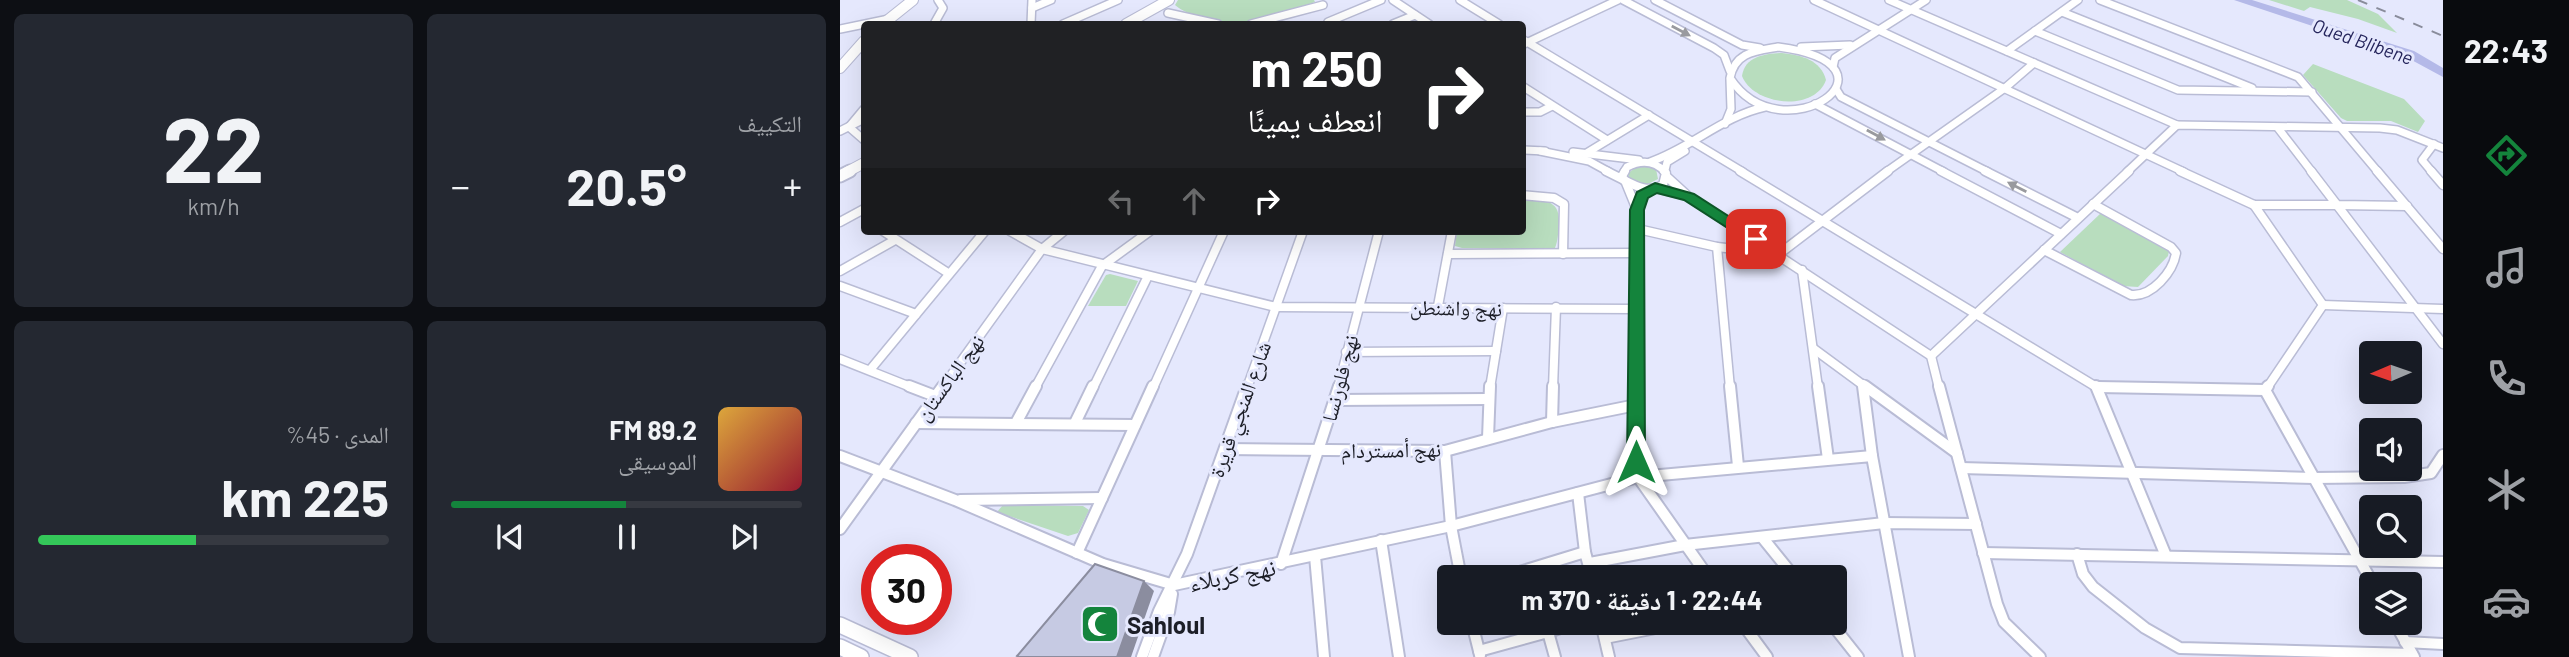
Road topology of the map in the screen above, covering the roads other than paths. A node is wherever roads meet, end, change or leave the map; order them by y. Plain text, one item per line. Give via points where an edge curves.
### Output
1 (913, 0) edge
2 (938, 0) edge
3 (1051, 0) edge
4 (1118, 0) edge
5 (1381, 0) edge
6 (1393, 0) edge
7 (1460, 0) edge
8 (1620, 0) edge
9 (1655, 0) edge
10 (1814, 0) edge
11 (1889, 0) edge
12 (1926, 0) edge
13 (2078, 0) edge
14 (2100, 0) edge
15 (1163, 1) edge
16 (1323, 2) edge
17 (1032, 4) edge
18 (1910, 10) junction
19 (2062, 12) junction
20 (1168, 13) junction
21 (1415, 15) junction
22 (887, 21) edge
23 (936, 21) edge
24 (1070, 21) edge
25 (1131, 21) edge
26 (1174, 21) edge
27 (1204, 21) edge
28 (1261, 21) edge
29 (1328, 21) edge
30 (1333, 21) edge
31 (1401, 21) edge
32 (1424, 21) edge
33 (1494, 21) edge
34 (861, 26) edge
35 (840, 29) edge
36 (1879, 29) junction
37 (2035, 31) junction
38 (1526, 41) edge
39 (1526, 43) edge
40 (861, 44) edge
41 (1855, 44) junction
42 (1768, 47) junction
43 (1787, 47) junction
44 (2007, 51) junction
45 (2034, 62) junction
46 (1833, 67) junction
47 (840, 68) edge
48 (1730, 74) junction
49 (2005, 88) junction
50 (1526, 89) edge
51 (1836, 89) junction
52 (2265, 91) junction
53 (2312, 92) junction
54 (1815, 104) junction
55 (1552, 106) junction
56 (1770, 106) junction
57 (1526, 112) edge
58 (861, 113) edge
59 (1649, 115) junction
60 (861, 121) edge
61 (1725, 124) junction
62 (2177, 125) junction
63 (849, 127) junction
64 (2278, 128) junction
65 (2342, 128) junction
66 (840, 131) edge
67 (861, 138) edge
68 (1607, 140) junction
69 (1927, 141) junction
70 (1695, 142) junction
71 (2434, 144) junction
72 (2443, 148) edge
73 (1526, 150) edge
74 (1540, 152) junction
75 (1585, 154) junction
76 (1911, 154) junction
77 (2146, 154) junction
78 (1648, 162) junction
79 (861, 165) edge
80 (1665, 173) junction
81 (840, 176) edge
82 (1625, 182) junction
83 (2443, 185) edge
84 (1652, 188) junction
85 (1526, 195) edge
86 (1689, 197) junction
87 (2093, 204) junction
88 (2254, 205) junction
89 (2337, 205) junction
90 (2407, 206) junction
91 (1637, 210) junction
92 (861, 213) edge
93 (2078, 218) junction
94 (1822, 219) junction
95 (840, 222) edge
96 (1638, 229) junction
97 (2061, 234) junction
98 (888, 235) edge
99 (981, 235) edge
100 (1017, 235) edge
101 (1059, 235) edge
102 (1145, 235) edge
103 (1222, 235) edge
104 (1302, 235) edge
105 (1378, 235) edge
106 (1451, 235) edge
107 (895, 240) junction
108 (1717, 247) junction
109 (1042, 249) junction
110 (2443, 249) edge
111 (2044, 250) junction
112 (1638, 253) junction
113 (1448, 254) junction
114 (1563, 254) junction
115 (1779, 254) junction
116 (1102, 267) junction
117 (1802, 270) junction
118 (840, 271) edge
119 (948, 273) junction
120 (1147, 278) junction
121 (840, 286) edge
122 (1197, 289) junction
123 (2323, 305) junction
124 (1438, 306) junction
125 (1276, 307) junction
126 (1359, 307) junction
127 (1556, 307) junction
128 (1503, 308) junction
129 (1636, 309) junction
130 (2416, 309) junction
131 (2443, 309) edge
132 (916, 314) junction
133 (1975, 314) junction
134 (2443, 344) edge
135 (1814, 349) junction
136 (1496, 351) junction
137 (1346, 352) junction
138 (1931, 356) junction
139 (840, 359) edge
140 (870, 370) junction
141 (1863, 384) junction
142 (2098, 387) junction
143 (2265, 390) junction
144 (935, 396) junction
145 (1488, 399) junction
146 (1335, 400) junction
147 (1636, 405) junction
148 (1552, 422) junction
149 (916, 423) junction
150 (1016, 423) junction
151 (1074, 423) junction
152 (1135, 425) junction
153 (1488, 438) junction
154 (1225, 449) junction
155 (1319, 450) junction
156 (1445, 451) junction
157 (1957, 453) junction
158 (2443, 455) edge
159 (840, 456) edge
160 (1872, 456) junction
161 (1828, 459) junction
162 (1738, 466) junction
163 (1961, 468) junction
164 (880, 472) junction
165 (2133, 472) junction
166 (1637, 477) junction
167 (2314, 478) junction
168 (1578, 493) junction
169 (1102, 498) junction
170 (955, 500) junction
171 (1884, 523) junction
172 (1976, 524) junction
173 (1451, 526) junction
174 (840, 528) edge
175 (1762, 537) junction
176 (1381, 540) junction
177 (1685, 545) junction
178 (1077, 553) junction
179 (1983, 553) junction
180 (2077, 554) junction
181 (1315, 556) junction
182 (2166, 556) junction
183 (1587, 557) junction
184 (2359, 559) junction
185 (2443, 562) edge
186 (1103, 564) junction
187 (1281, 564) junction
188 (1458, 565) edge
189 (1554, 565) edge
190 (1589, 565) edge
191 (1700, 565) edge
192 (1785, 565) edge
193 (2366, 572) edge
194 (1094, 574) edge
195 (1174, 585) junction
196 (840, 625) edge
197 (1475, 635) edge
198 (1539, 635) edge
199 (1549, 635) edge
200 (1604, 635) edge
201 (1620, 635) edge
202 (1751, 635) edge
203 (1841, 635) edge
204 (2401, 635) edge
205 (1605, 638) junction
206 (2405, 642) junction
207 (2443, 644) edge
208 (840, 647) edge
209 (1480, 654) edge
210 (2413, 655) edge
211 (861, 657) edge
212 (910, 657) edge
213 (1142, 657) edge
214 (1153, 657) edge
215 (1324, 657) edge
216 (1399, 657) edge
217 (1555, 657) edge
218 (1609, 657) edge
219 (1767, 657) edge
220 (1858, 657) edge
221 (1909, 657) edge
222 (2040, 657) edge

1 - 22 street
2 - 23 street via 943,8
3 - 17 street
4 - 24 street
5 - 30 street
6 - 21 street
7 - 33 street
8 - 38 street
8 -> 48 street via 1714,48 1724,55
9 - 42 street via 1742,45
10 - 36 street
11 - 18 street
12 - 18 street
13 - 19 street
14 - 53 street via 2287,72
15 - 20 street
15 - 25 street
16 - 28 street
16 - 29 street
18 - 36 street
18 - 44 street
19 - 37 street
19 - 52 street
20 - 26 street
20 - 27 street
21 - 31 street
21 - 32 street
34 - 35 street
36 - 41 street
36 - 49 street
37 - 44 street
37 - 52 street via 2178,90
39 - 59 street
40 - 47 street
41 - 43 street
41 - 46 street via 1835,58
42 - 43 street
42 - 48 street via 1739,58
43 - 46 street via 1814,54
44 - 45 street
45 - 49 street
45 - 62 street
46 - 51 street
48 - 56 street via 1739,92
48 - 61 street via 1731,115
49 - 69 street
49 - 77 street
50 - 55 street
51 - 54 street
51 - 69 street via 1842,97
52 - 53 street
53 - 65 street
54 - 56 street
54 -> 76 street
55 - 57 street
55 - 68 street
56 - 61 street
58 - 63 street
59 - 68 street
59 - 70 street
60 - 63 street
61 - 70 street
62 - 64 street
62 - 77 street
63 - 66 street
63 - 67 street
64 - 65 street
64 - 89 street
65 - 71 street via 2398,130
65 - 90 street
68 - 75 street
69 - 76 street
93 -> 69 street
70 - 78 street
70 - 80 street via 1667,162
70 - 94 street
71 - 72 street
71 - 83 street via 2422,160
73 - 74 street
74 - 75 street
74 - 82 street via 1591,162
75 - 78 street
76 - 94 street
76 - 97 street
77 - 87 street
77 - 88 street
78 - 80 street
78 - 82 street via 1626,167
79 - 81 street
80 - 84 street via 1663,183
80 - 86 street
82 - 84 street
82 - 91 street
84 - 86 street
84 - 91 street via 1642,195
85 - 114 street via 1564,204
86 - 115 street
87 - 93 street
87 - 111 street via 2171,247 2176,253 2173,266 2143,293 2134,295
88 - 89 street
88 - 123 street
89 - 90 street
89 - 130 street
90 - 110 street
91 - 96 street
92 - 95 street
93 - 97 street
94 - 115 street
94 - 133 street
96 - 108 street
96 - 112 street
97 - 111 street
98 - 107 street
99 - 119 street
100 - 109 street, نهج واشنطن
101 - 109 street, نهج الباكستان
102 - 116 street
103 - 122 street
104 - 125 street, شارع المنجي قريرة
105 - 126 street, نهج فلورنسا
106 - 113 street
107 - 118 street
107 - 119 street
108 - 115 street
108 - 162 street
109 - 116 street, نهج واشنطن
109 - 144 street, نهج الباكستان
111 - 133 street
112 - 114 street
112 - 129 street
113 - 114 street
113 - 124 street
115 - 117 street
116 - 120 street, نهج واشنطن
116 - 150 street
117 - 135 street
117 - 138 street
119 - 132 street
120 - 122 street, نهج واشنطن
120 - 151 street
121 - 132 street
122 - 125 street, نهج واشنطن
122 - 152 street
123 - 130 street
123 - 143 street
124 - 126 street, نهج واشنطن
124 - 128 street, نهج واشنطن
125 - 126 street, نهج واشنطن
125 - 154 street, شارع المنجي قريرة
126 - 137 street, نهج فلورنسا
127 - 128 street, نهج واشنطن
127 - 129 street, نهج واشنطن
127 - 148 street
128 - 136 street
129 - 147 street
130 - 131 street
130 - 134 street
132 - 140 street
133 - 138 street
133 - 142 street
135 - 141 street
135 - 161 street
136 - 137 street
136 - 145 street
137 - 146 street, نهج فلورنسا
138 - 157 street
139 - 140 street
140 - 144 street
141 - 157 street
141 - 160 street
142 - 143 street
142 - 165 street
143 - 167 street
144 - 149 street, نهج الباكستان
145 - 146 street
145 - 153 street
146 - 155 street, نهج فلورنسا
147 - 148 street, نهج أمستردام
147 - 166 street
148 - 153 street, نهج أمستردام
149 - 150 street
149 - 164 street, نهج الباكستان
150 - 151 street
151 - 152 street
152 - 169 street
153 - 156 street, نهج أمستردام
154 - 155 street, نهج أمستردام
154 - 195 street, شارع المنجي قريرة
155 - 156 street, نهج أمستردام
155 - 187 street, نهج فلورنسا
156 - 173 street
157 - 163 street
158 - 167 street via 2431,473 2421,475
159 - 164 street, نهج كربلاء
160 - 161 street, نهج كربلاء
160 - 171 street
161 - 162 street, نهج كربلاء
162 - 166 street, نهج كربلاء
163 - 165 street
163 - 172 street
164 - 170 street, نهج كربلاء
164 - 174 street, نهج الباكستان
165 - 167 street
165 - 182 street
166 - 168 street, نهج كربلاء
166 - 177 street
167 - 184 street
168 - 173 street, نهج كربلاء
168 - 183 street
169 - 170 street
169 - 178 street
170 - 178 street, نهج كربلاء
171 - 172 street
171 - 175 street
171 - 221 street
172 - 179 street
173 - 176 street, نهج كربلاء
173 - 188 street
175 - 177 street
175 - 192 street
176 - 181 street, نهج كربلاء
176 - 216 street
177 - 183 street
177 - 191 street
178 - 186 street, نهج كربلاء
179 - 180 street
179 - 222 street via 2004,622
180 - 182 street
180 - 210 street via 2081,571 2093,588 2171,646
181 - 187 street, نهج كربلاء
181 - 215 street
182 - 184 street
183 - 189 street
183 - 190 street
184 - 185 street
184 - 193 street
186 - 194 street
186 - 195 street, نهج كربلاء
187 - 195 street, نهج كربلاء
195 - 213 street, شارع المنجي قريرة
195 - 214 street, شارع المنجي قريرة
196 - 212 street
197 - 209 street
198 - 209 street
199 - 217 street
200 - 205 street
201 - 205 street
202 - 219 street
203 - 220 street
204 - 206 street
205 - 218 street
206 - 207 street
206 - 210 street
208 - 211 street

